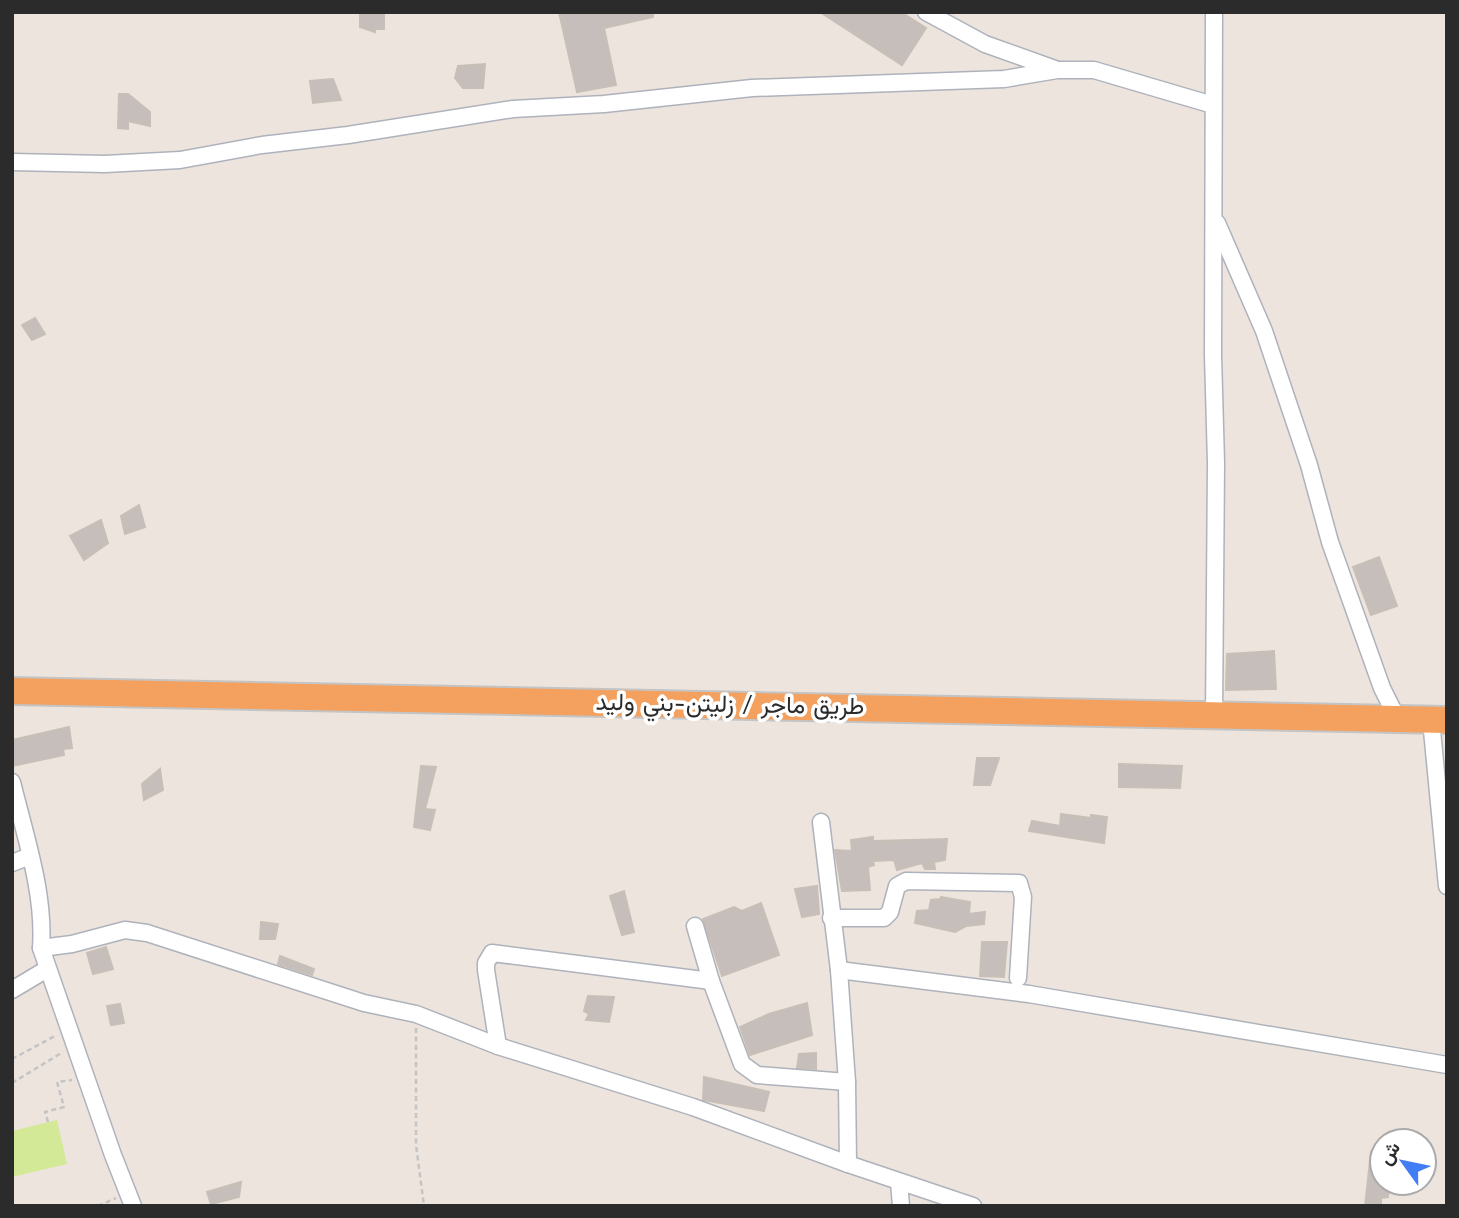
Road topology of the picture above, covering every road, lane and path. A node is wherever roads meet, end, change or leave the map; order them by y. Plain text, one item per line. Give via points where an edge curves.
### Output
1 (926, 12) edge
2 (1213, 12) edge
3 (1057, 70) junction
4 (1213, 105) junction
5 (12, 162) edge
6 (1214, 216) junction
7 (12, 691) edge
8 (1214, 716) junction
9 (1398, 720) junction
10 (1439, 720) edge
11 (12, 782) edge
12 (821, 822) dead end
13 (30, 856) junction
14 (12, 863) edge
15 (1447, 886) edge
16 (831, 918) junction
17 (695, 926) dead end
18 (41, 948) junction
19 (47, 969) junction
20 (839, 970) junction
21 (1018, 978) dead end
22 (711, 981) junction
23 (12, 990) edge
24 (416, 1014) junction
25 (68, 1029) junction
26 (75, 1045) junction
27 (498, 1046) junction
28 (12, 1059) edge
29 (1447, 1065) edge
30 (57, 1082) dead end
31 (846, 1082) junction
32 (12, 1083) edge
33 (48, 1122) dead end
34 (848, 1164) junction
35 (899, 1182) junction
36 (131, 1200) edge
37 (97, 1206) edge
38 (424, 1206) edge
39 (901, 1206) edge
40 (973, 1206) edge

1 - 3 street via 985,44
2 - 4 street
3 - 4 street via 1094,69
3 - 5 street via 1004,79 752,88 513,109 180,160
4 - 6 street
6 - 8 street
6 - 9 street via 1264,331 1330,542 1382,688
7 - 8 highway, طريق ماجر / زليتن-بني وليد
8 - 9 highway, طريق ماجر / زليتن-بني وليد
9 - 10 highway, طريق ماجر / زليتن-بني وليد
10 - 15 street
11 - 13 street
12 - 16 street
13 - 14 street
13 - 18 street via 43,922
16 - 20 street
16 - 21 street via 884,918 897,887 906,881 1019,883 1023,897
17 - 22 street
18 - 19 street
18 - 24 street via 125,930 147,933 364,1003
19 - 23 street
19 - 25 street
20 - 29 street via 1029,994
20 - 31 street
22 - 27 street via 492,953 486,970
22 - 31 street via 748,1070 757,1076
24 - 27 street
24 - 38 path via 416,1145
25 - 26 street
25 - 28 path
26 - 32 path
26 - 36 street
27 - 34 street via 693,1107
30 - 33 path via 64,1107 45,1112
31 - 34 street
34 - 35 street
35 - 39 street
35 - 40 street
36 - 37 path

